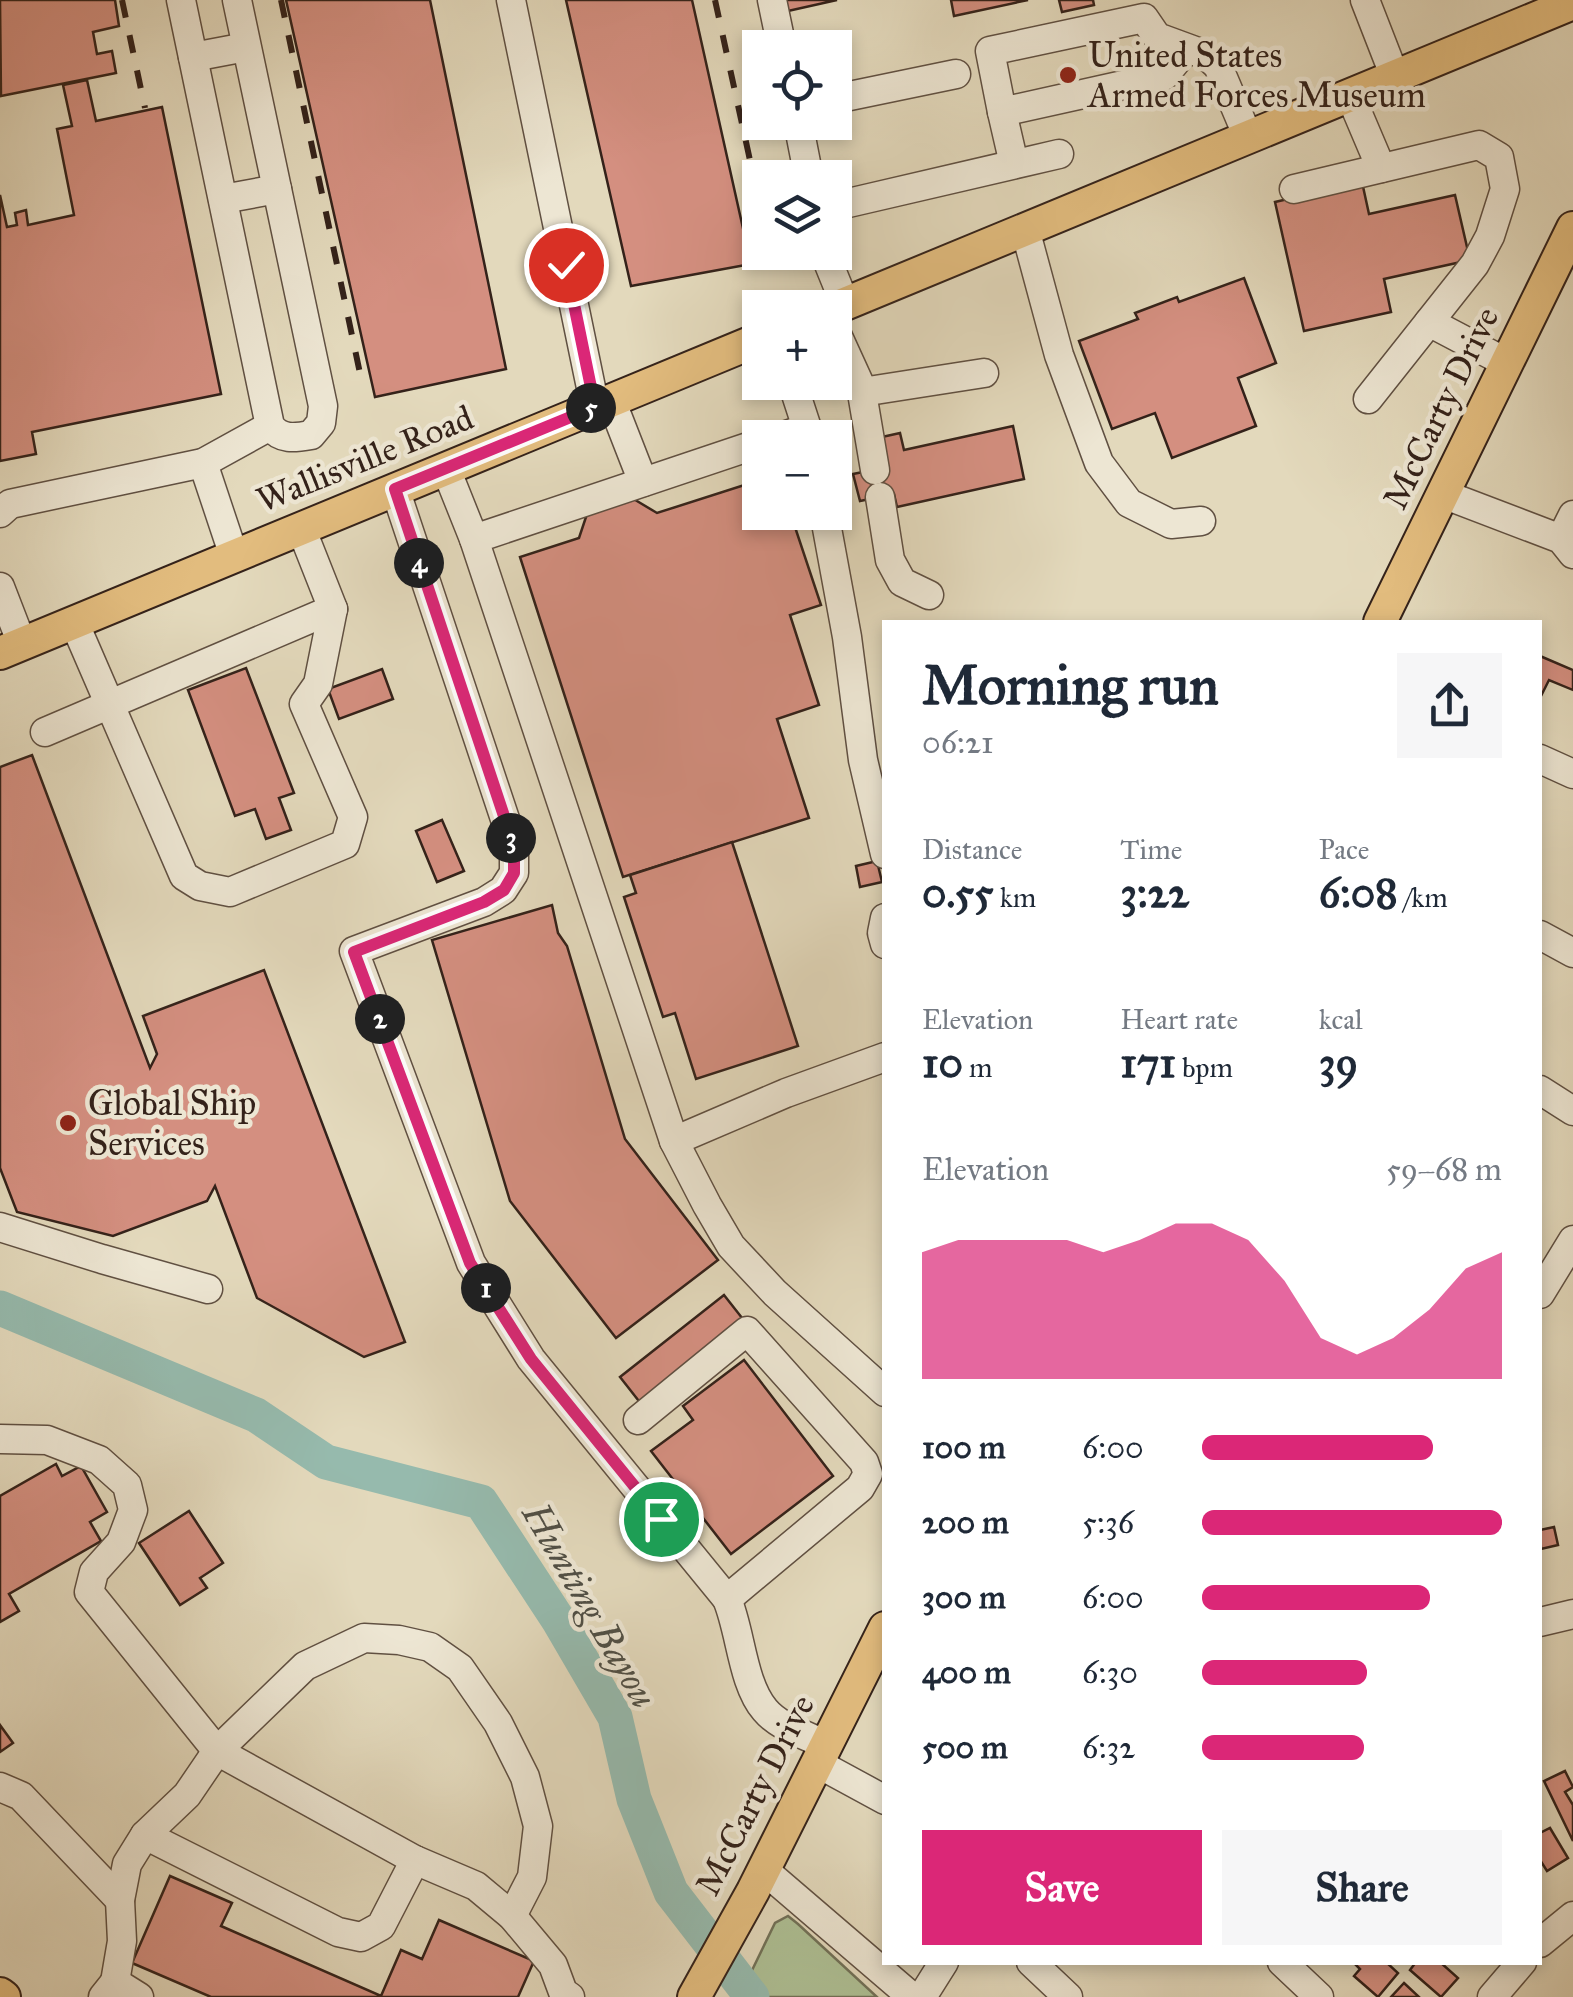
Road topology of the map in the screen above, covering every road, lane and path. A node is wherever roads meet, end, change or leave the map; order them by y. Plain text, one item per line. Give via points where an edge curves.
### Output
1 (181, 0) edge
2 (236, 0) edge
3 (511, 0) edge
4 (772, 0) edge
5 (1365, 0) edge
6 (1573, 3) edge
7 (778, 30) edge
8 (246, 47) junction
9 (1187, 48) junction
10 (193, 57) junction
11 (956, 74) dead end
12 (1395, 76) junction
13 (852, 95) edge
14 (1350, 95) junction
15 (1002, 112) junction
16 (1248, 137) junction
17 (1059, 154) dead end
18 (1014, 164) junction
19 (1380, 168) junction
20 (276, 188) junction
21 (1294, 189) dead end
22 (223, 199) junction
23 (852, 202) edge
24 (1573, 228) edge
25 (1025, 229) junction
26 (852, 308) edge
27 (1429, 322) junction
28 (742, 346) edge
29 (852, 360) edge
30 (1507, 364) junction
31 (984, 373) dead end
32 (862, 392) junction
33 (1368, 399) dead end
34 (603, 403) junction
35 (270, 426) junction
36 (742, 450) edge
37 (203, 463) junction
38 (446, 468) junction
39 (643, 482) junction
40 (395, 489) junction
41 (1443, 494) junction
42 (0, 513) edge
43 (1201, 521) dead end
44 (302, 528) junction
45 (827, 530) edge
46 (1569, 536) edge
47 (474, 539) junction
48 (234, 556) junction
49 (0, 587) edge
50 (928, 595) dead end
51 (333, 609) junction
52 (1381, 620) edge
53 (74, 622) junction
54 (11, 649) edge
55 (109, 704) junction
56 (45, 732) dead end
57 (1542, 760) edge
58 (1573, 774) edge
59 (882, 841) edge
60 (1542, 936) edge
61 (1573, 953) edge
62 (882, 1057) edge
63 (1542, 1091) edge
64 (1573, 1110) edge
65 (674, 1141) junction
66 (0, 1227) edge
67 (1573, 1240) edge
68 (208, 1289) dead end
69 (1542, 1291) edge
70 (882, 1389) edge
71 (638, 1420) dead end
72 (0, 1440) edge
73 (726, 1599) junction
74 (1573, 1614) edge
75 (1542, 1622) edge
76 (882, 1634) edge
77 (217, 1751) junction
78 (822, 1754) junction
79 (0, 1786) edge
80 (882, 1798) edge
81 (146, 1836) junction
82 (415, 1860) junction
83 (758, 1881) junction
84 (120, 1900) junction
85 (512, 1916) junction
86 (1573, 1916) edge
87 (1542, 1942) edge
88 (942, 1965) edge
89 (1035, 1965) edge
90 (1285, 1965) edge
91 (1519, 1965) edge
92 (109, 1989) edge
93 (565, 1995) edge
94 (139, 1997) edge
95 (694, 1997) edge
96 (912, 1997) edge
97 (922, 1997) edge
98 (1068, 1997) edge
99 (1319, 1997) edge
100 (1492, 1997) edge

1 - 10 street
2 - 8 street
3 - 34 street
4 - 7 street
5 - 12 street
6 - 12 main road
8 - 10 street
8 - 20 street
9 - 15 street via 1164,76
9 - 15 street via 1157,37 1144,18 990,51
9 - 16 street via 1218,66
10 - 22 street
11 - 13 street
12 - 14 main road
14 - 16 main road
14 - 19 street
15 - 18 street
16 - 25 main road
17 - 18 street
18 - 23 street
19 - 21 street
19 - 27 street via 1478,145 1500,157 1505,189 1490,236
20 - 22 street
20 - 35 street via 323,406 311,435 277,435
22 - 35 street
24 - 30 main road, McCarty Drive
25 - 26 main road
25 - 43 street via 1059,355 1099,463 1129,502 1170,524
27 - 30 street
27 - 33 street
28 - 34 main road, Wallisville Road
29 - 32 street
30 - 41 main road, McCarty Drive
31 - 32 street
32 - 50 street via 890,560 902,582
34 - 38 main road, Wallisville Road
34 - 39 street
35 - 37 street
36 - 39 street
37 - 42 street via 10,504
37 - 48 street
38 - 40 main road, Wallisville Road
38 - 47 street
39 - 47 street
40 - 44 main road, Wallisville Road
40 - 73 street via 514,846 514,873 504,890 484,902 354,952 470,1263 531,1359
41 - 46 street
41 - 52 main road, McCarty Drive
44 - 48 main road, Wallisville Road
44 - 51 street
45 - 59 street
47 - 65 street
48 - 53 main road, Wallisville Road
49 - 54 street
51 - 55 street
51 - 55 street via 318,684 304,704 353,818 345,844 230,892 200,886 184,876
53 - 54 main road, Wallisville Road
53 - 55 street
55 - 56 street
57 - 58 street
60 - 61 street
62 - 65 street
63 - 64 street
65 - 70 street via 731,1246
66 - 68 street
67 - 69 street
71 - 73 street via 746,1331 864,1462 868,1474 860,1488
72 - 77 street via 46,1440 99,1460 126,1485 132,1510 121,1542 94,1572 88,1592
73 - 78 street via 764,1709
74 - 75 street
76 - 78 main road, McCarty Drive
77 - 81 street via 187,1795
77 - 82 street
77 - 85 street via 305,1666 364,1638 430,1646 460,1668 525,1777 538,1826 532,1878
78 - 80 street
78 - 83 main road, McCarty Drive
79 - 84 street via 21,1796
81 - 82 street via 338,1932 361,1937 381,1926
81 - 84 street via 127,1864
82 - 85 street via 476,1886
83 - 95 main road, McCarty Drive
83 - 96 street
84 - 92 street via 122,1941
85 - 93 street via 553,1965
86 - 87 street
88 - 97 street
89 - 98 street
90 - 99 street
91 - 100 street
92 - 94 street

